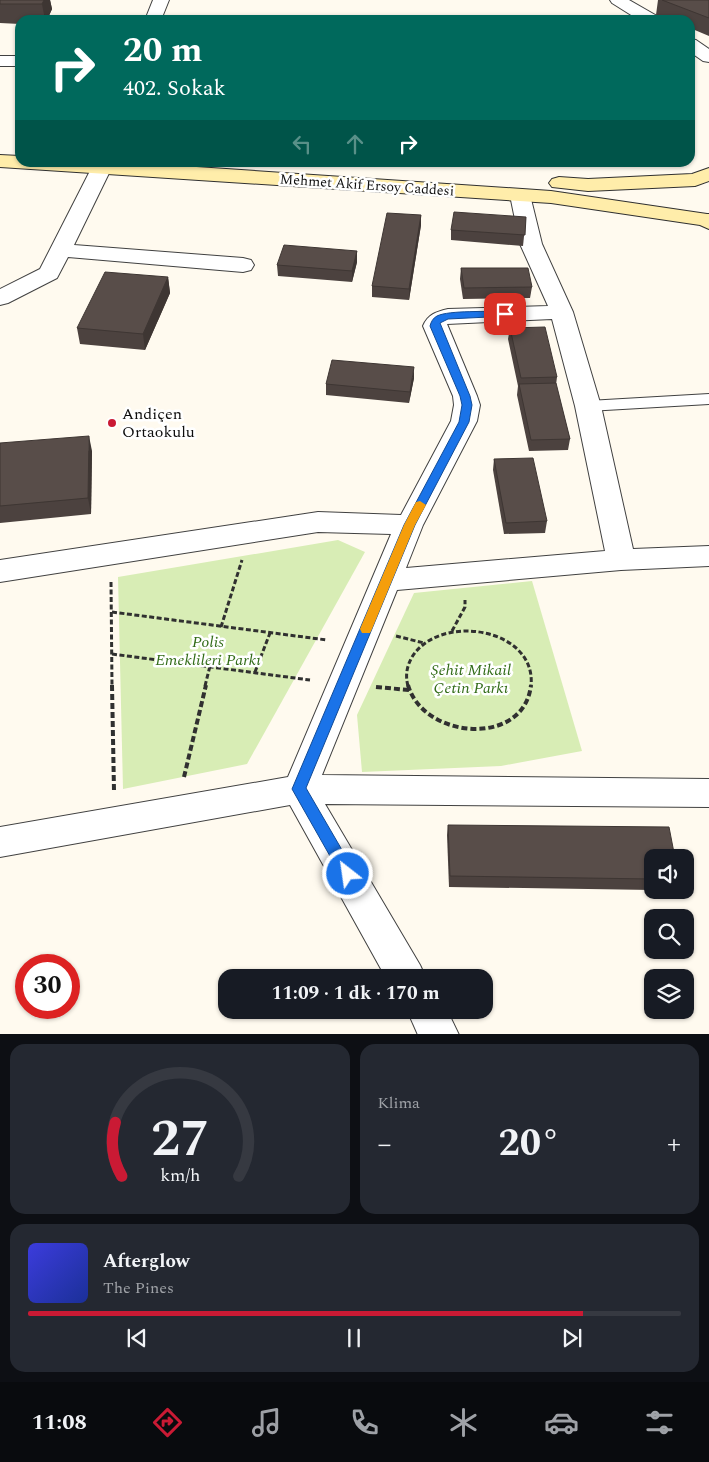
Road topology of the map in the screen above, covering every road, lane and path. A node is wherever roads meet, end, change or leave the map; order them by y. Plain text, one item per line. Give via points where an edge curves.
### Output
1 (161, 0) edge
2 (618, 0) edge
3 (155, 15) edge
4 (643, 15) edge
5 (695, 47) edge
6 (709, 57) edge
7 (0, 61) edge
8 (15, 61) edge
9 (0, 150) edge
10 (15, 151) edge
11 (0, 161) edge
12 (15, 162) edge
13 (102, 167) joint
14 (292, 167) edge
15 (704, 177) edge
16 (520, 195) junction
17 (708, 221) edge
18 (61, 250) junction
19 (243, 265) dead end
20 (0, 298) edge
21 (562, 312) junction
22 (709, 399) edge
23 (588, 406) junction
24 (410, 525) junction
25 (251, 532) junction
26 (111, 554) junction
27 (709, 556) edge
28 (621, 560) junction
29 (0, 571) edge
30 (387, 580) junction
31 (112, 612) junction
32 (221, 627) junction
33 (471, 630) joint
34 (270, 633) junction
35 (360, 644) junction
36 (112, 654) junction
37 (210, 666) junction
38 (255, 672) junction
39 (343, 684) junction
40 (299, 789) junction
41 (709, 793) edge
42 (176, 812) junction
43 (114, 822) junction
44 (0, 842) edge
45 (402, 969) edge
46 (431, 1019) edge
47 (440, 1034) edge

1 - 3 street
2 - 4 street
5 - 6 street
7 - 8 street
9 - 10 main road
11 - 12 main road
13 - 16 main road, Mehmet Akif Ersoy Caddesi
13 - 18 street
14 - 15 main road, Mehmet Akif Ersoy Caddesi via 588,185
15 - 17 main road via 687,185 682,199 686,207
16 - 17 main road, Mehmet Akif Ersoy Caddesi
16 - 21 street via 531,244
18 - 19 street
18 - 20 street via 49,273
21 - 23 street
21 - 24 street via 448,316 436,322 465,396 467,412
22 - 23 lane
23 - 28 street
24 - 25 street via 318,522
24 - 30 street
25 - 26 street
25 - 32 path
26 - 29 street
26 - 31 path
27 - 28 street
28 - 30 street
30 - 35 street
31 - 32 path
31 - 36 path
32 - 34 path
33 - 33 path via 452,631 419,647 409,661 406,678 410,695 421,711 438,722 459,729 481,730 502,724 518,713 528,700 532,684 529,668 507,642
34 - 35 path
34 - 38 path
35 - 39 street
36 - 37 path
36 - 43 path
37 - 38 path
37 - 42 path
38 - 39 path
39 - 40 street
40 - 41 street
40 - 42 street
40 - 45 street
42 - 43 street
43 - 44 street
46 - 47 street

